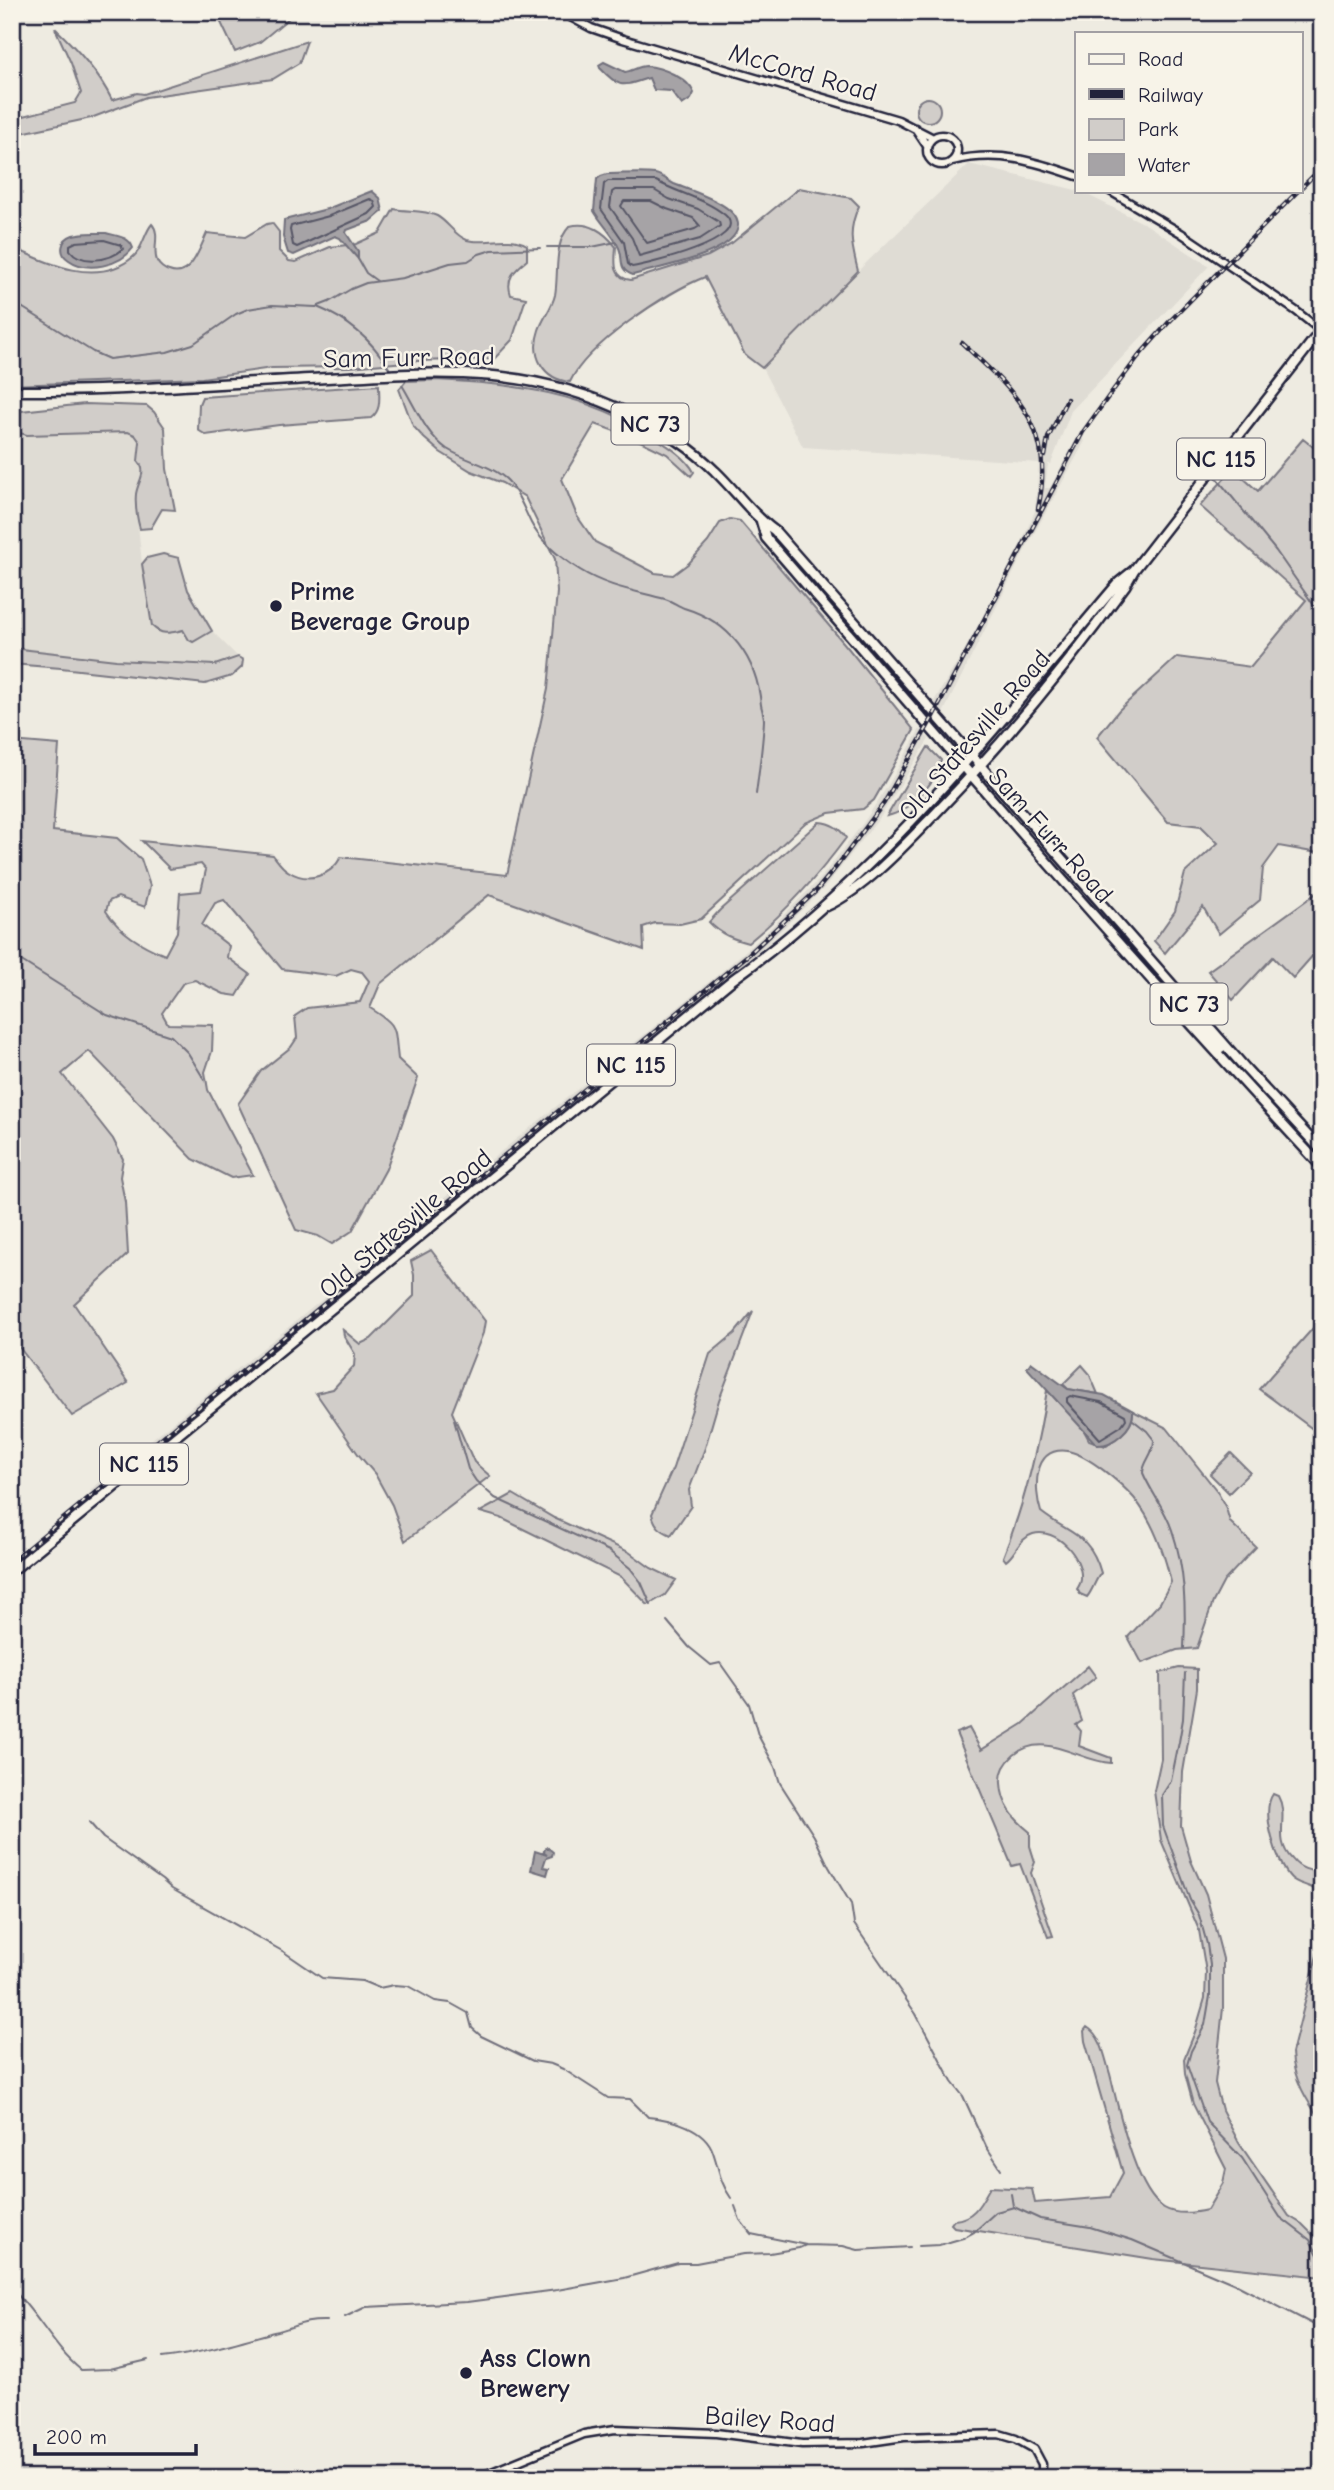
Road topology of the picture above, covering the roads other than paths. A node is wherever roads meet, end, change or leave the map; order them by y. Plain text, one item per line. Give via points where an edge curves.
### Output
1 (561, 12) edge
2 (915, 128) junction
3 (933, 138) junction
4 (928, 146) junction
5 (957, 148) junction
6 (976, 157) junction
7 (952, 161) junction
8 (1075, 175) edge
9 (1112, 192) edge
10 (1321, 330) edge
11 (12, 391) edge
12 (761, 521) junction
13 (1134, 570) junction
14 (1093, 613) junction
15 (1060, 670) junction
16 (972, 756) junction
17 (981, 765) junction
18 (962, 766) junction
19 (971, 776) junction
20 (824, 907) junction
21 (1184, 1016) junction
22 (1247, 1070) junction
23 (1322, 1151) edge
24 (1322, 1167) edge
25 (12, 1572) edge
26 (477, 2478) edge
27 (1042, 2478) edge

1 - 2 street, McCord Road via 623,39
2 - 3 street, McCord Road
2 - 4 street
3 - 4 street
3 - 5 street, McCord Road via 949,137
4 - 7 street via 935,163
5 - 6 street, McCord Road
5 - 7 street
6 - 7 street, McCord Road
6 - 8 street, McCord Road via 1026,159
9 - 10 street via 1227,263
10 - 13 main road, Old Statesville Road / NC 115
11 - 12 main road, Sam Furr Road / NC 73 via 405,374 517,377 585,395 654,426 707,463
12 - 16 main road, Sam Furr Road / NC 73 via 799,557
12 - 18 main road, Sam Furr Road / NC 73 via 766,538
13 - 14 main road, Old Statesville Road / NC 115
13 - 15 main road, Old Statesville Road / NC 115
14 - 15 main road via 1091,625
14 - 16 main road, Old Statesville Road / NC 115
15 - 17 main road, Old Statesville Road / NC 115
16 - 17 main road, Sam Furr Road / NC 73
16 - 18 main road, Old Statesville Road / NC 115
17 - 19 main road, Old Statesville Road / NC 115
17 - 22 main road, Sam Furr Road / NC 73
18 - 19 main road, Sam Furr Road / NC 73
18 - 20 main road, Old Statesville Road / NC 115
19 - 20 main road, Old Statesville Road / NC 115 via 886,862
19 - 21 main road, Sam Furr Road / NC 73
20 - 25 main road, Old Statesville Road / NC 115
21 - 22 main road via 1193,1019
21 - 24 main road, Sam Furr Road / NC 73
22 - 23 main road, Sam Furr Road / NC 73
26 - 27 street, Bailey Road via 584,2434 621,2429 815,2444 991,2433 1034,2449 1042,2464

